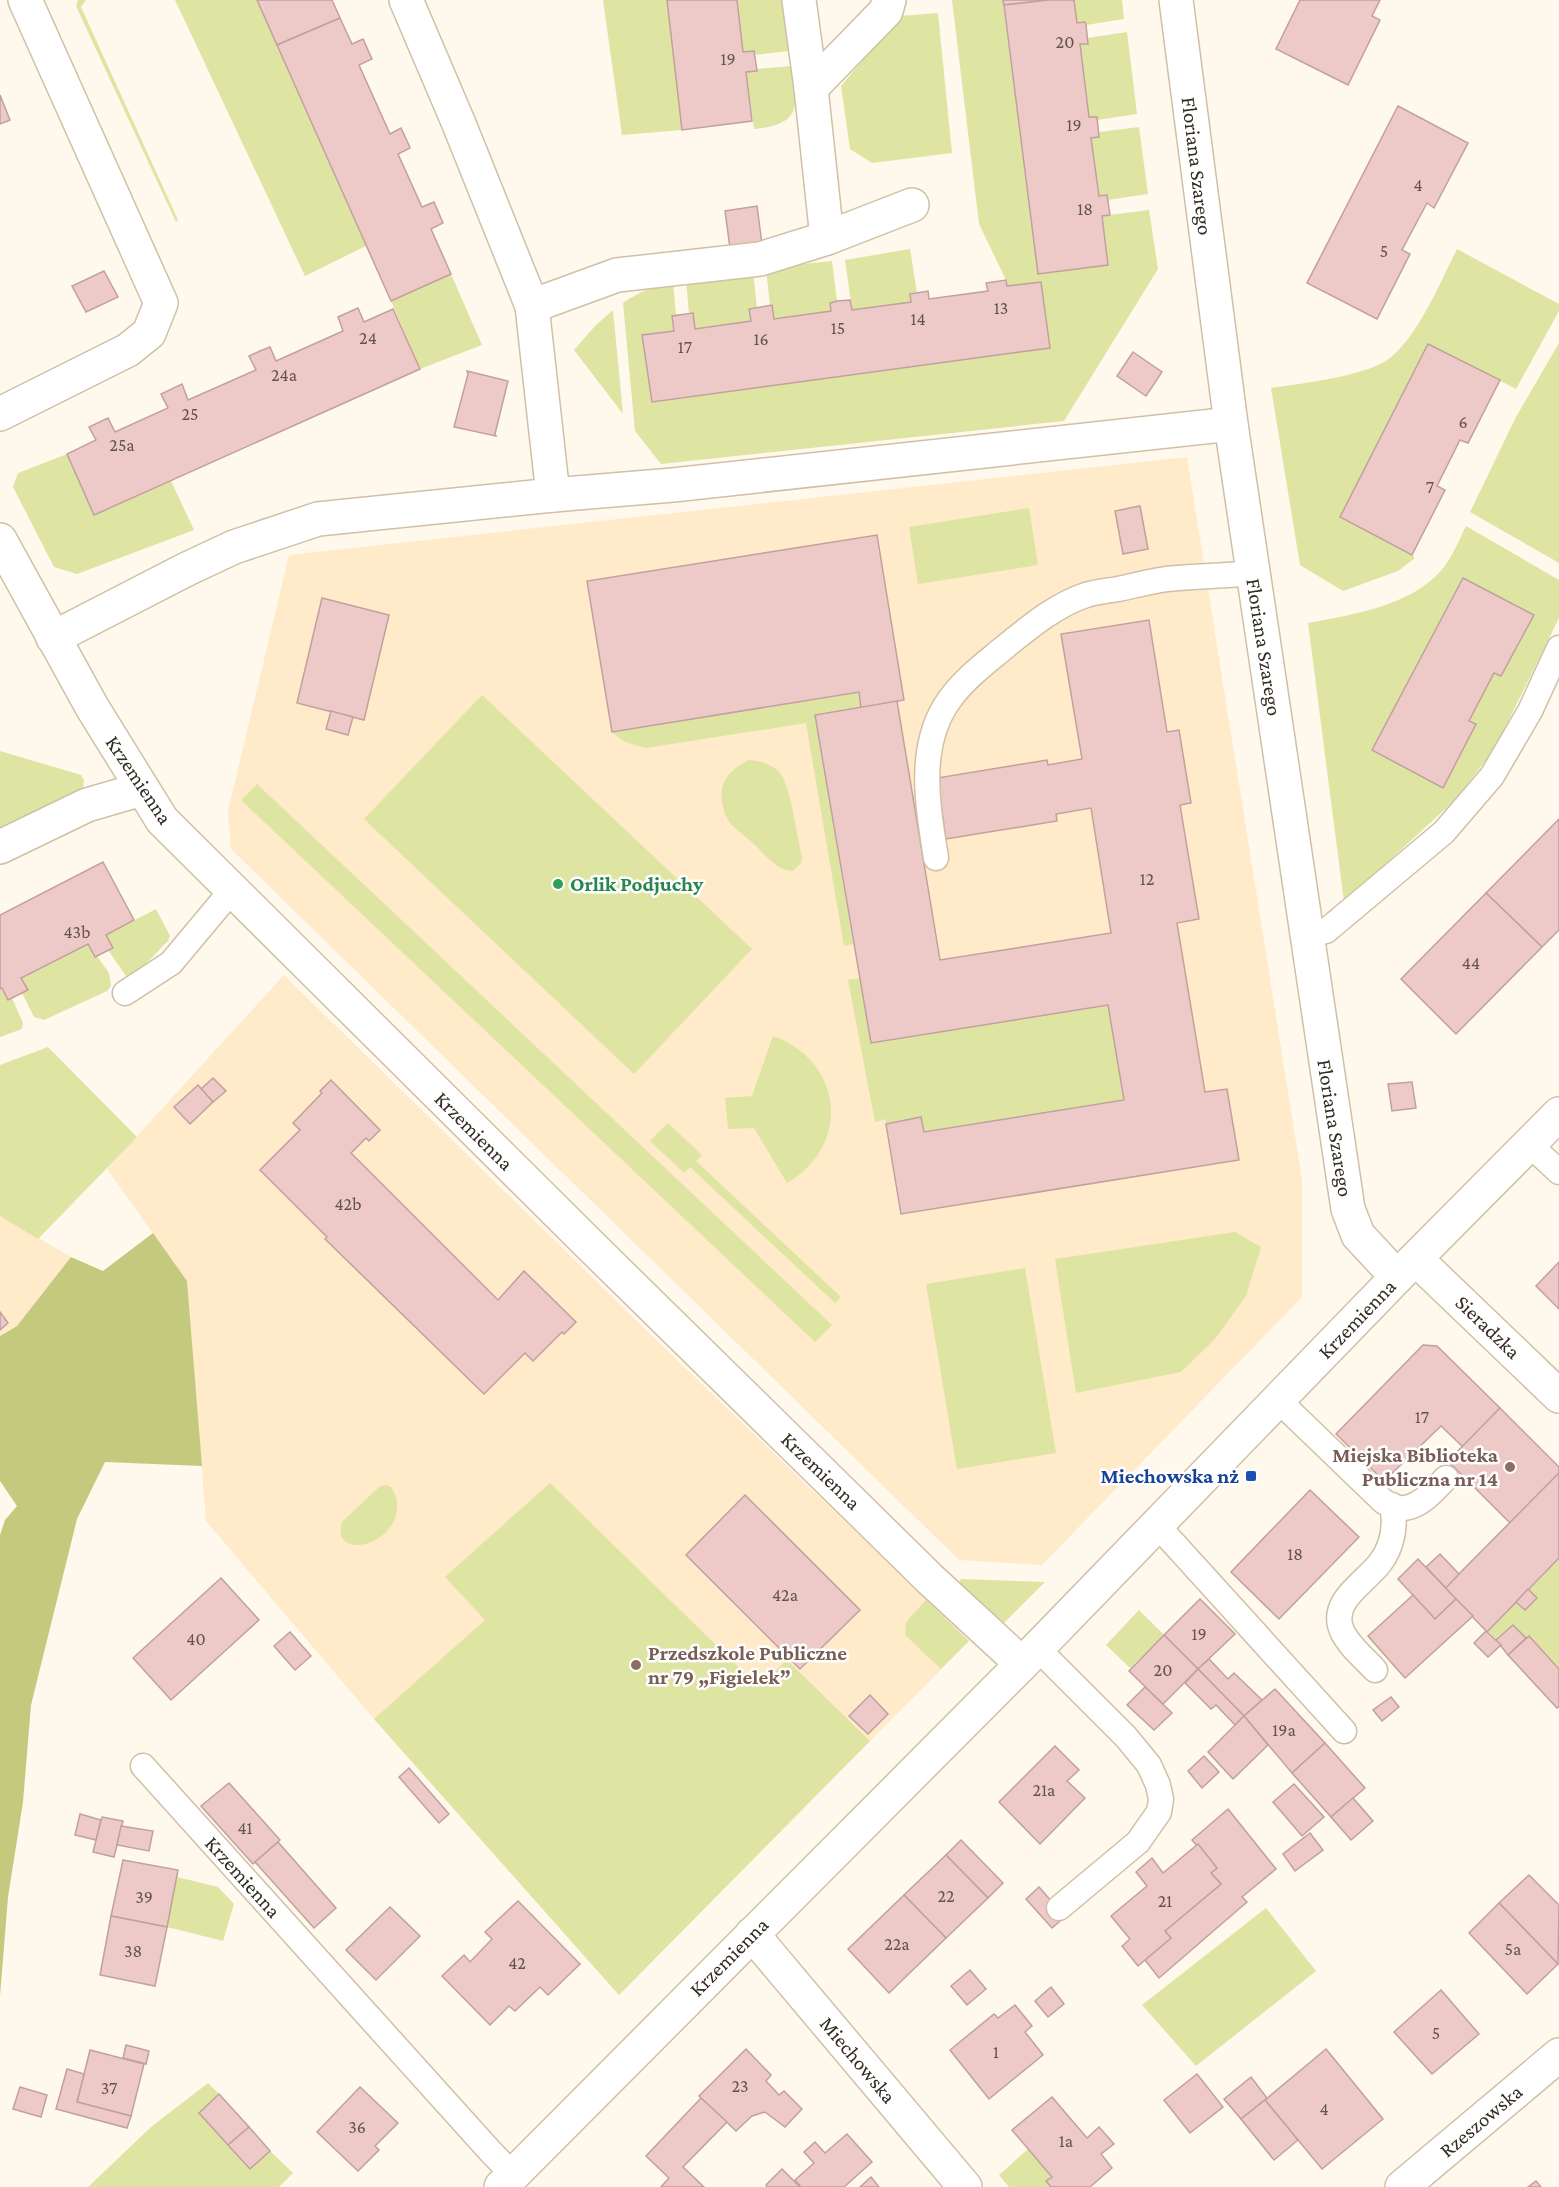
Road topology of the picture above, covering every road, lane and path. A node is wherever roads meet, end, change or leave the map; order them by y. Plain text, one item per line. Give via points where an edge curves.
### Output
1 (25, 0) edge
2 (406, 0) edge
3 (799, 0) edge
4 (889, 0) edge
5 (1176, 0) edge
6 (810, 88) junction
7 (912, 205) dead end
8 (827, 238) junction
9 (532, 306) junction
10 (0, 414) edge
11 (1231, 424) junction
12 (553, 495) junction
13 (0, 540) edge
14 (1253, 573) junction
15 (53, 638) junction
16 (1559, 648) edge
17 (142, 789) junction
18 (0, 847) edge
19 (936, 858) dead end
20 (232, 891) junction
21 (1307, 936) junction
22 (125, 993) dead end
23 (1559, 1114) edge
24 (1530, 1144) junction
25 (1559, 1172) edge
26 (1407, 1268) junction
27 (1559, 1396) edge
28 (1278, 1400) junction
29 (1446, 1478) dead end
30 (1392, 1505) junction
31 (1156, 1525) junction
32 (1030, 1656) junction
33 (1375, 1670) dead end
34 (1344, 1731) dead end
35 (143, 1766) dead end
36 (1059, 1908) dead end
37 (752, 1934) junction
38 (1559, 2055) edge
39 (507, 2181) edge
40 (965, 2187) edge
41 (1402, 2187) edge

1 - 10 street via 161,303 148,333 128,350
2 - 9 street
3 - 6 street
4 - 6 street via 886,11
5 - 11 street, Floriana Szarego
6 - 8 street
7 - 8 street
8 - 9 street via 760,259 617,275
9 - 12 street
11 - 12 street
11 - 14 street, Floriana Szarego
12 - 15 street via 318,519 234,547
13 - 15 street, Krzemienna
14 - 19 lane via 1166,579 1088,595 1048,614 972,675 941,714 927,766
14 - 21 street, Floriana Szarego
15 - 17 street, Krzemienna
16 - 21 lane via 1530,711 1479,792 1444,832 1336,924 1326,932
17 - 18 street via 87,805
17 - 20 street, Krzemienna via 162,820
20 - 22 lane via 171,963
20 - 32 street, Krzemienna via 930,1579
21 - 26 street, Floriana Szarego via 1348,1209 1358,1236
23 - 24 street, Krzemienna
24 - 25 lane
24 - 26 street, Krzemienna
26 - 27 street, Sieradzka
26 - 28 street, Krzemienna
28 - 30 lane via 1368,1488
28 - 31 street, Krzemienna
29 - 30 lane via 1416,1504 1397,1508
30 - 33 lane via 1393,1532 1382,1561 1348,1595 1339,1616 1347,1639
31 - 32 street, Krzemienna
31 - 34 lane
32 - 36 lane, Krzemienna via 1126,1737 1149,1766 1161,1799 1159,1812 1138,1842
32 - 37 street, Krzemienna
35 - 39 lane, Krzemienna via 482,2143
37 - 39 street, Krzemienna
37 - 40 street, Miechowska
38 - 41 street, Rzeszowska

